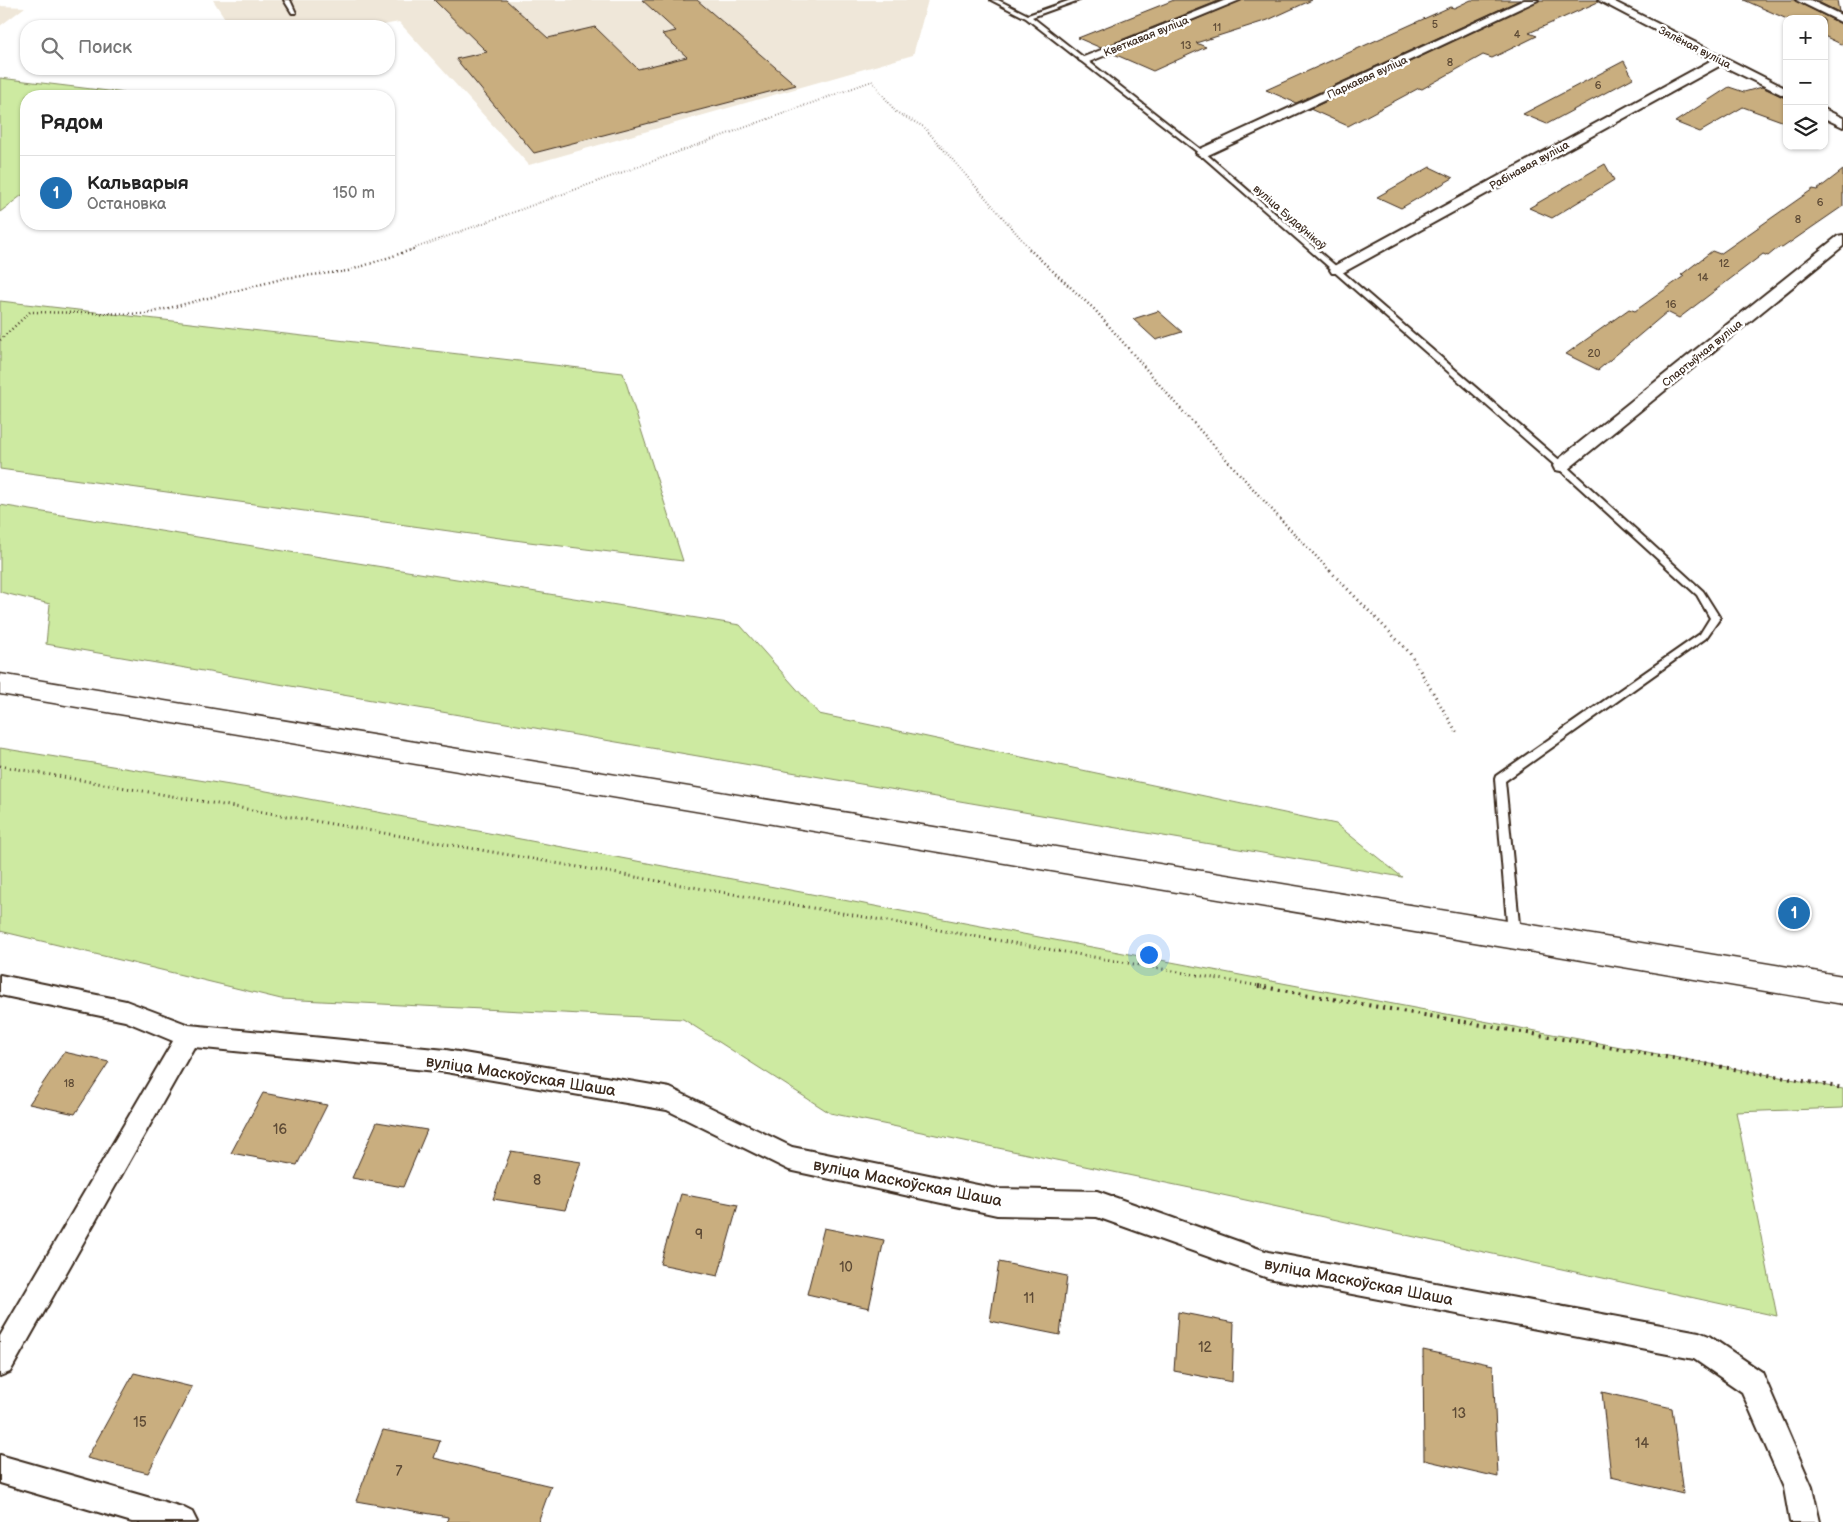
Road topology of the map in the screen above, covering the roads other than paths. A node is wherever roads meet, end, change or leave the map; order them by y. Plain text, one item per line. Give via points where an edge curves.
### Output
1 (287, 0) edge
2 (994, 0) edge
3 (1076, 0) edge
4 (1234, 0) edge
5 (1533, 0) edge
6 (1603, 0) edge
7 (1801, 0) edge
8 (294, 12) dead end
9 (1028, 17) junction
10 (1843, 20) edge
11 (1085, 60) junction
12 (1721, 60) junction
13 (1783, 92) edge
14 (1828, 115) edge
15 (1843, 123) edge
16 (1202, 154) junction
17 (1843, 239) edge
18 (1337, 270) junction
19 (1561, 466) junction
20 (0, 684) edge
21 (1514, 934) junction
22 (0, 985) edge
23 (1843, 990) edge
24 (188, 1036) junction
25 (0, 1362) edge
26 (0, 1470) edge
27 (182, 1522) edge
28 (1805, 1522) edge

1 - 8 lane
2 - 9 lane, вуліца Будаўнікоў
3 - 9 lane
4 - 11 street, Кветкавая вуліца
5 - 16 street, Паркавая вуліца
6 - 12 street, Зялёная вуліца
7 - 10 street
9 - 11 lane, вуліца Будаўнікоў
11 - 16 lane, вуліца Будаўнікоў
12 - 13 street, Зялёная вуліца
12 - 18 street, Рабінавая вуліца
14 - 15 street
16 - 18 lane, вуліца Будаўнікоў
17 - 19 street, Спартыўная вуліца
18 - 19 lane, вуліца Будаўнікоў
19 - 21 lane, вуліца Будаўнікоў via 1700,592 1715,618 1703,636 1500,779
20 - 21 main road
21 - 23 main road
22 - 24 street, вуліца Маскоўская Шаша via 126,1011
24 - 25 street
24 - 28 street, вуліца Маскоўская Шаша via 446,1061 670,1098 789,1158 997,1202 1097,1204 1268,1265 1699,1346 1752,1382 1798,1487
26 - 27 street

